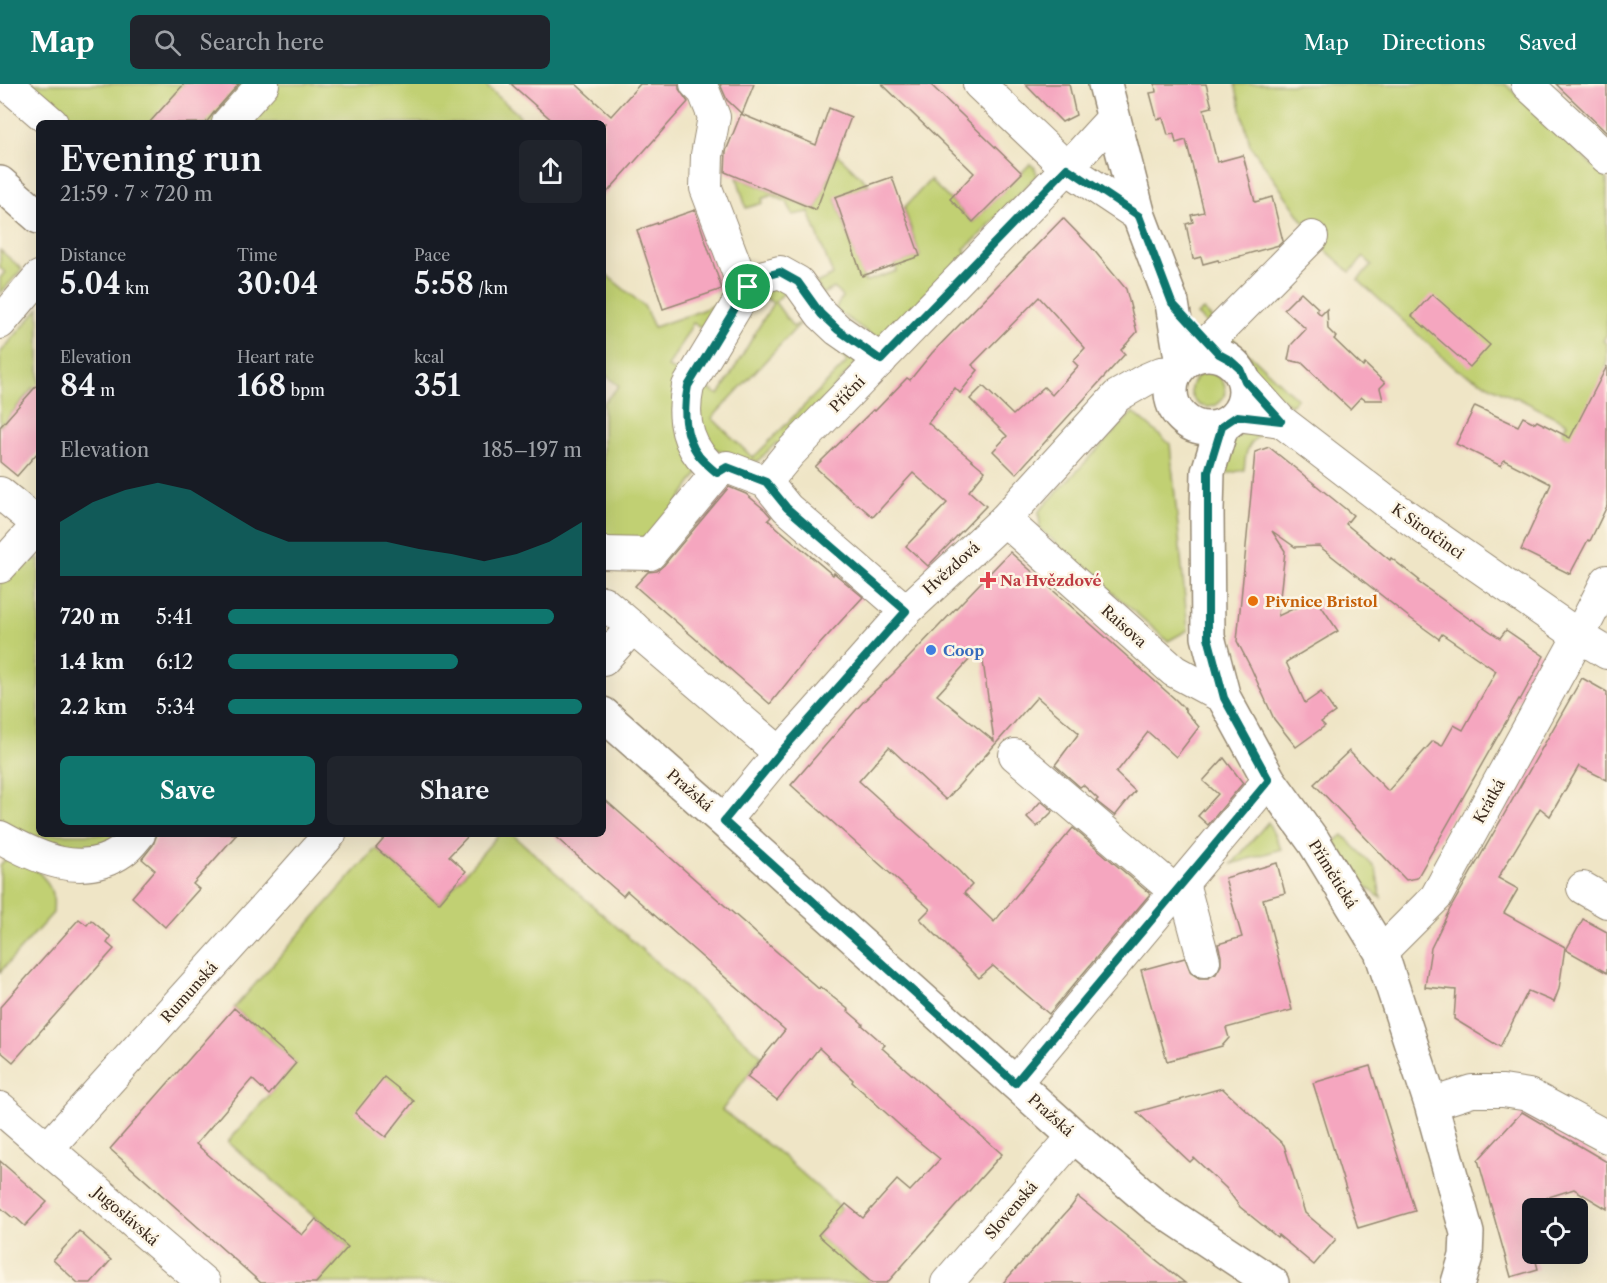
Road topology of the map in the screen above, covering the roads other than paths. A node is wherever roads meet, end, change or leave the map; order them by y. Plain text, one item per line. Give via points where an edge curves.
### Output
1 (8, 84) edge
2 (263, 84) edge
3 (696, 84) edge
4 (979, 84) edge
5 (1105, 84) edge
6 (1527, 84) edge
7 (1113, 118) junction
8 (49, 120) edge
9 (231, 120) edge
10 (1607, 158) edge
11 (1067, 168) junction
12 (0, 183) edge
13 (36, 214) edge
14 (1139, 216) junction
15 (1312, 237) dead end
16 (36, 280) edge
17 (748, 287) junction
18 (1172, 303) junction
19 (0, 322) edge
20 (1213, 348) junction
21 (881, 360) junction
22 (1179, 368) junction
23 (1245, 381) junction
24 (1183, 418) junction
25 (1229, 421) junction
26 (1281, 421) junction
27 (1208, 472) junction
28 (717, 473) junction
29 (766, 482) junction
30 (0, 493) edge
31 (1004, 520) junction
32 (36, 522) edge
33 (36, 527) edge
34 (606, 553) edge
35 (0, 567) edge
36 (1607, 581) edge
37 (606, 604) edge
38 (906, 611) junction
39 (633, 627) junction
40 (1579, 636) junction
41 (1607, 653) edge
42 (606, 657) edge
43 (1224, 698) junction
44 (606, 717) edge
45 (780, 753) junction
46 (1015, 755) dead end
47 (1269, 780) junction
48 (724, 821) junction
49 (0, 837) edge
50 (137, 837) edge
51 (327, 837) edge
52 (1179, 887) junction
53 (1382, 952) junction
54 (1204, 961) dead end
55 (1015, 1083) junction
56 (1431, 1104) junction
57 (0, 1108) edge
58 (1074, 1136) junction
59 (1607, 1137) edge
60 (47, 1149) junction
61 (204, 1283) edge
62 (947, 1283) edge
63 (1272, 1283) edge
64 (1458, 1283) edge

1 - 8 street
2 - 9 street
3 - 17 street via 704,92 714,117 706,188 738,272
4 - 11 street
5 - 7 main road
6 - 10 street
7 - 11 street, Příční
7 - 14 main road
11 - 14 street
11 - 21 street, Příční
12 - 13 main road
14 - 18 main road
15 - 20 street
16 - 19 street
17 - 21 street via 758,278 780,272 798,282 832,325
17 - 28 street via 688,386 685,399 691,443
18 - 20 main road
18 - 22 main road
20 - 22 main road via 1193,356
20 - 23 main road via 1240,369
21 - 29 street, Příční
22 - 24 main road via 1171,386 1176,409
22 - 31 street, Hvězdová via 1145,380 1117,396
23 - 25 main road via 1243,405
23 - 26 street, K Sirotčinci
24 - 25 main road via 1212,428
24 - 27 main road, Přímětická
25 - 26 street
25 - 27 main road, Přímětická
26 - 40 street, K Sirotčinci via 1389,504
27 - 43 main road, Přímětická via 1208,637
28 - 29 street via 727,467
28 - 34 street via 650,554
29 - 38 street via 787,508
30 - 32 street
31 - 38 street, Hvězdová
31 - 43 street, Raisova via 1174,671
33 - 35 street
36 - 40 street, Krátká
37 - 39 street
38 - 45 street, Hvězdová
39 - 42 street
39 - 45 street
40 - 41 street, K Sirotčinci
40 - 53 street, Krátká via 1436,897
43 - 47 main road, Přímětická
44 - 48 main road, Pražská
45 - 48 street, Hvězdová
46 - 52 street
47 - 52 street
47 - 53 main road, Přímětická via 1314,842
48 - 55 main road, Pražská
49 - 50 street via 70,866 108,860
51 - 60 street, Rumunská
52 - 54 street
52 - 55 street
53 - 56 main road, Přímětická
55 - 58 main road, Pražská
56 - 59 street via 1472,1090 1530,1095
56 - 64 main road, Přímětická via 1467,1233 1466,1256
57 - 60 street, Jugoslávská
58 - 62 street, Slovenská
58 - 63 main road, Pražská via 1156,1206
60 - 61 street, Jugoslávská

